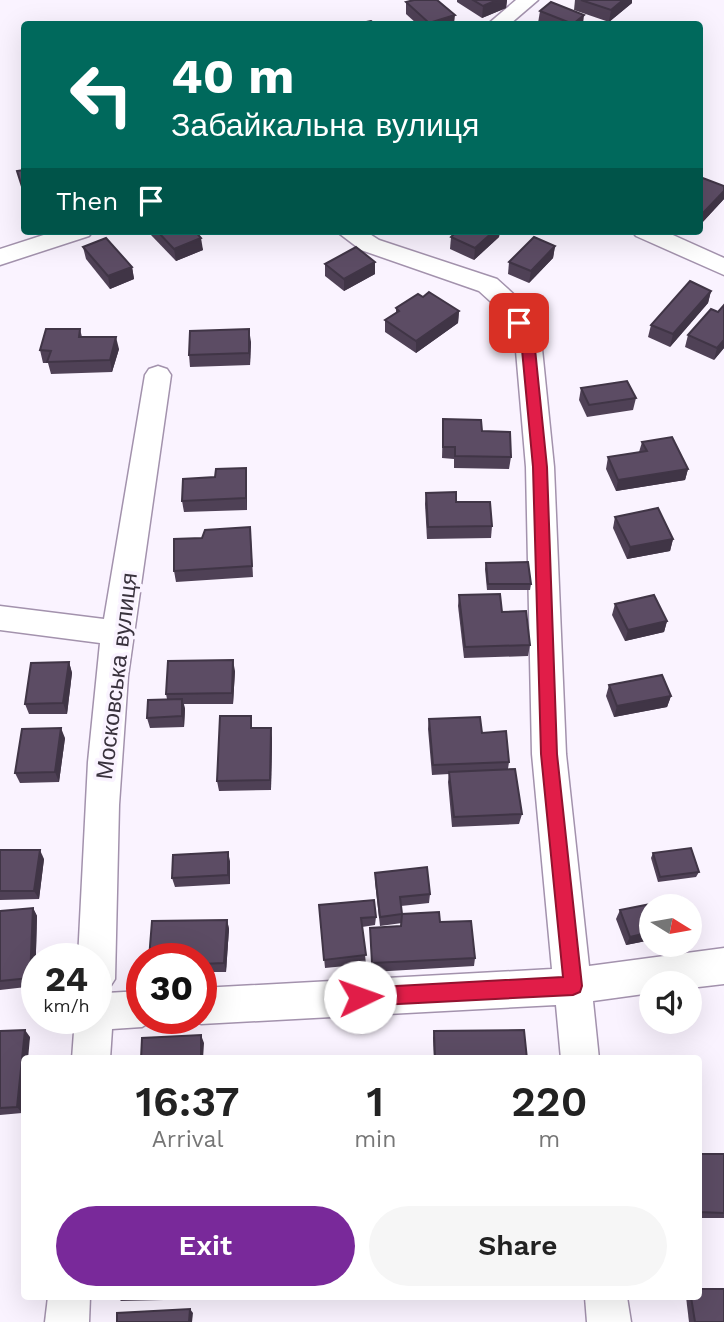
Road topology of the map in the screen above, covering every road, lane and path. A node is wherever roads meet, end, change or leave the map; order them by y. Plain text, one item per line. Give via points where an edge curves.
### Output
1 (528, 0) edge
2 (502, 21) edge
3 (69, 235) edge
4 (354, 235) edge
5 (653, 235) edge
6 (0, 257) edge
7 (724, 267) edge
8 (158, 375) dead end
9 (0, 618) edge
10 (117, 634) junction
11 (97, 943) edge
12 (724, 966) edge
13 (573, 986) junction
14 (217, 1005) edge
15 (93, 1034) edge
16 (91, 1055) edge
17 (580, 1055) edge
18 (69, 1300) edge
19 (607, 1300) edge
20 (67, 1322) edge
21 (609, 1322) edge

1 - 2 street
3 - 6 street
4 - 13 street via 370,245 488,285 511,306 528,339 540,467 549,754
5 - 7 street
8 - 10 street, Московська вулиця via 150,453
9 - 10 street
10 - 11 street, Московська вулиця via 104,766
12 - 13 street
13 - 14 street
13 - 17 street
15 - 16 street
18 - 20 street
19 - 21 street

